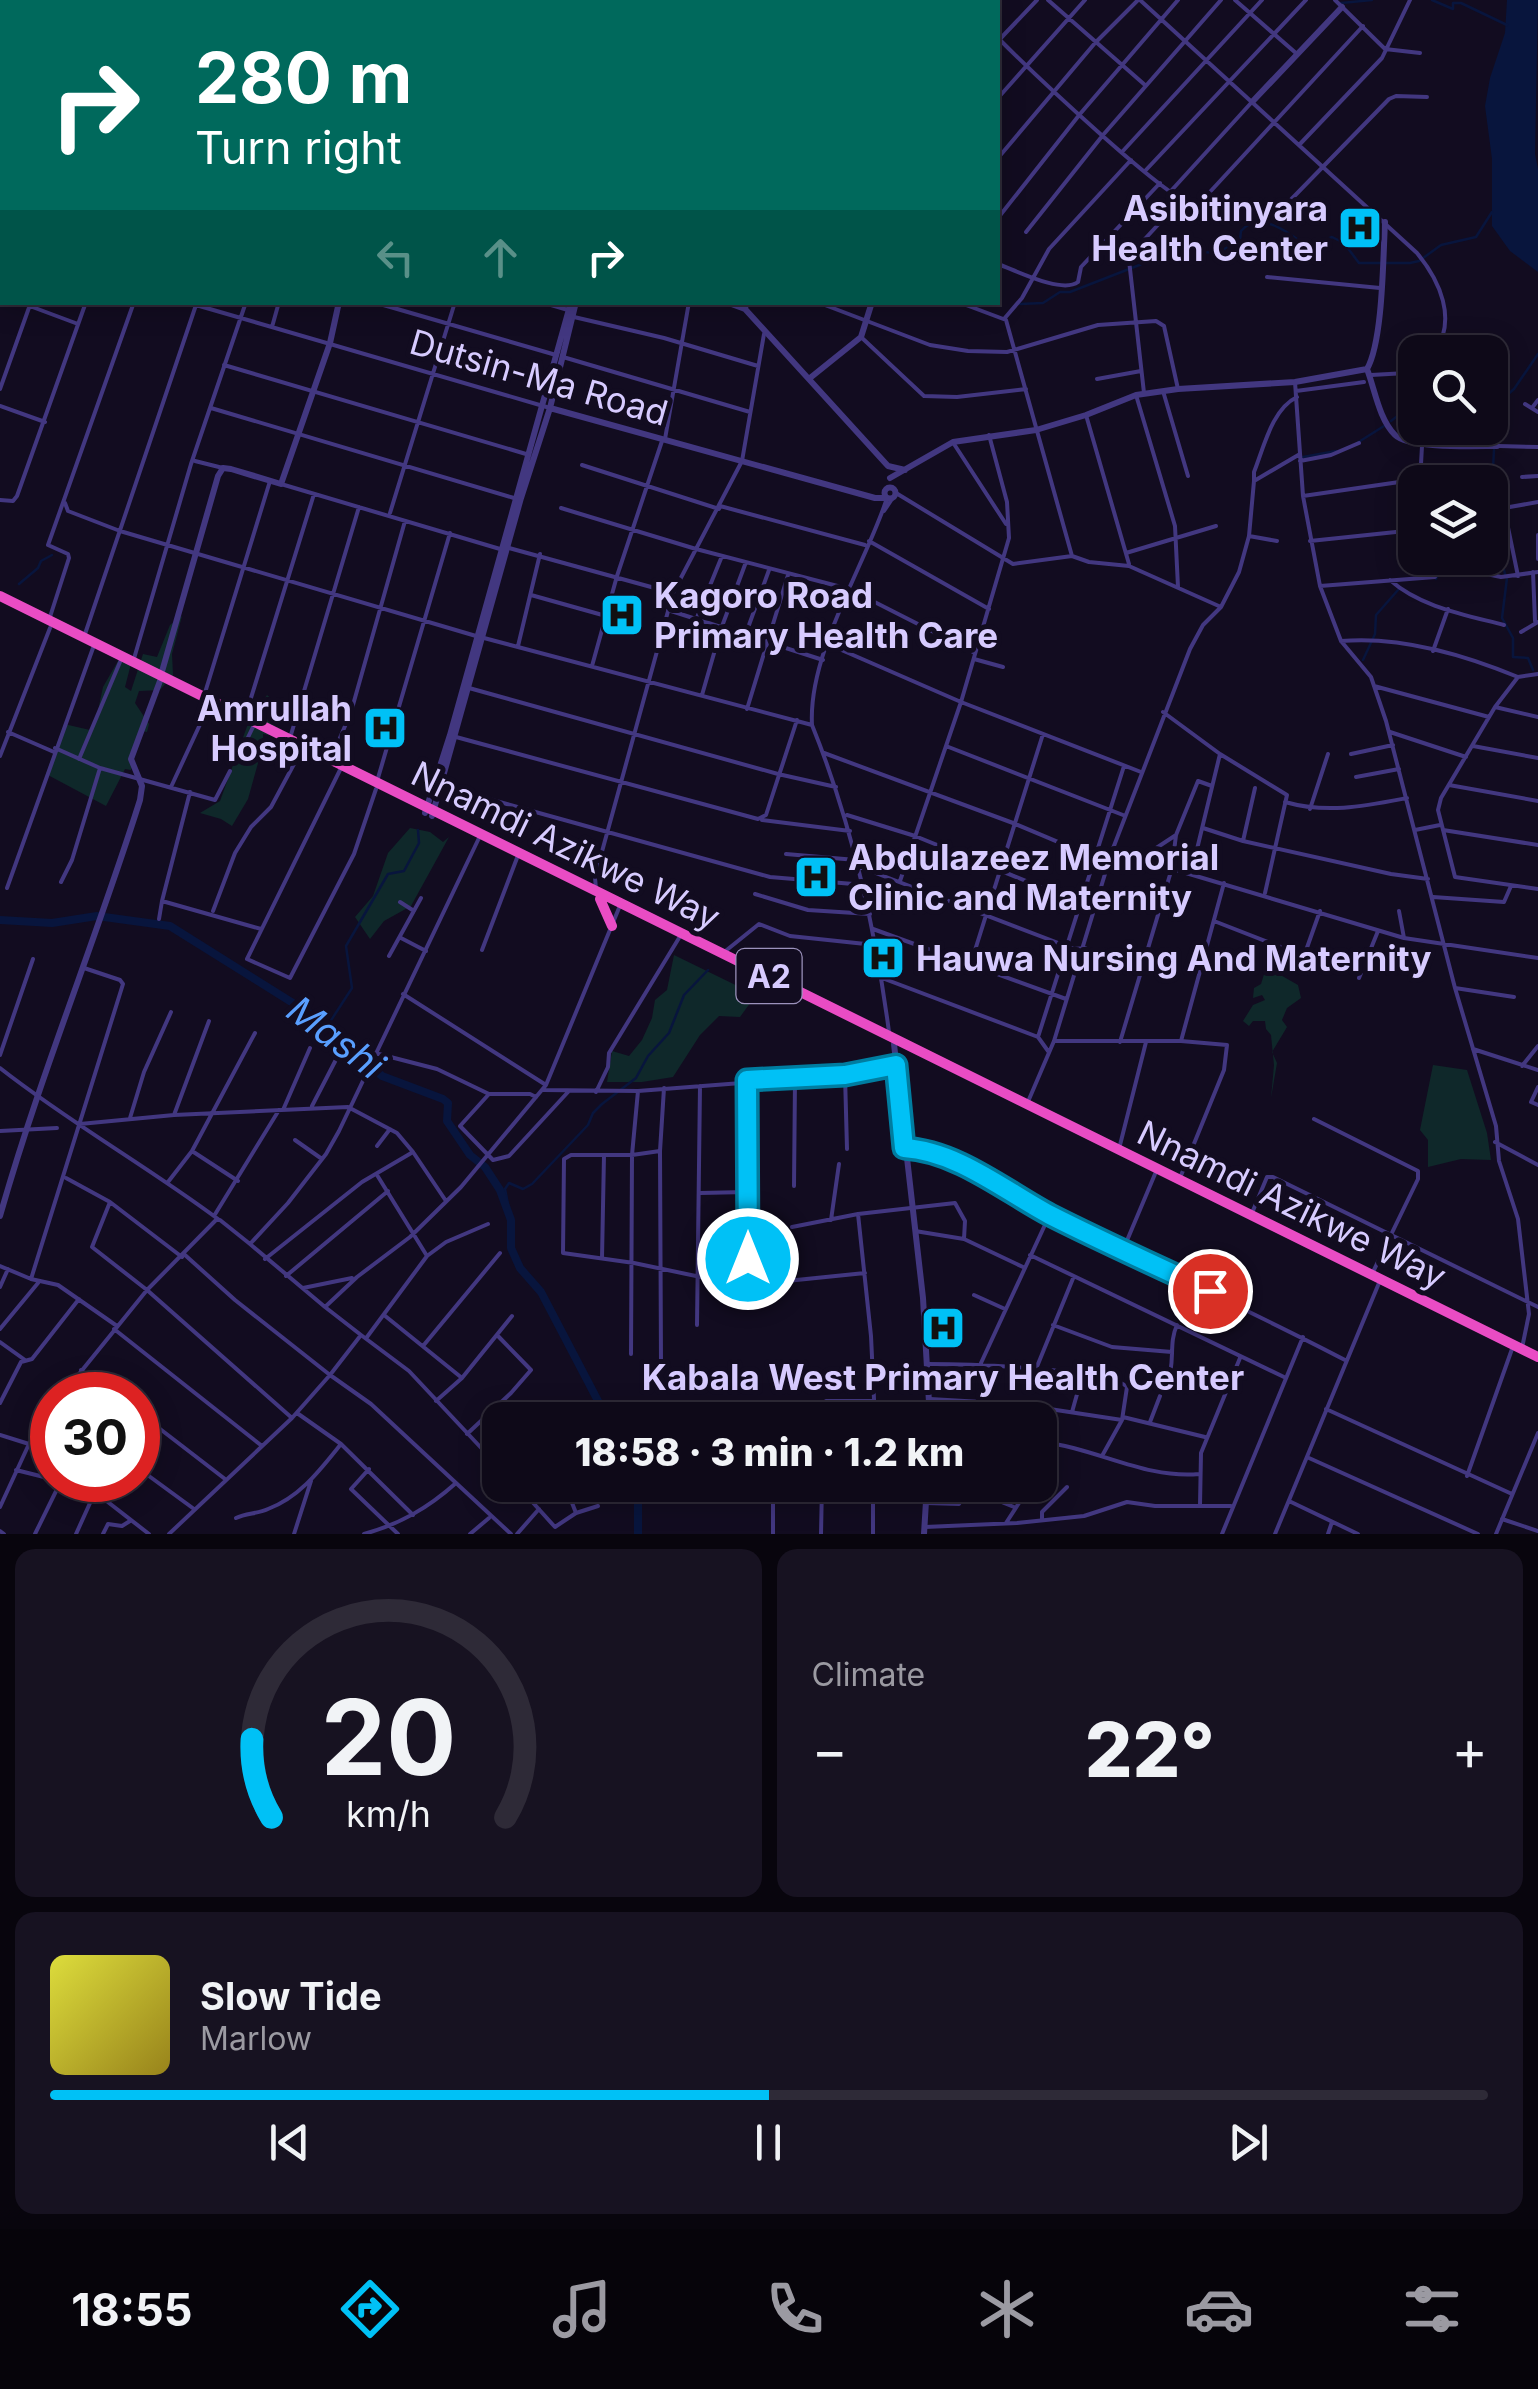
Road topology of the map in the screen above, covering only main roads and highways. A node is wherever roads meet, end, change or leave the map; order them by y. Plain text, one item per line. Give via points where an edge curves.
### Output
1 (0, 599) edge
2 (50, 624) junction
3 (160, 678) junction
4 (249, 722) junction
5 (376, 785) junction
6 (429, 811) junction
7 (598, 894) junction
8 (612, 926) road end
9 (892, 1040) junction
10 (1375, 1279) junction
11 (1538, 1359) edge

1 - 2 highway, Nnamdi Azikwe Way / A2
2 - 3 highway, Nnamdi Azikwe Way / A2
2 - 3 highway, Nnamdi Azikwe Way / A2
3 - 4 highway, Nnamdi Azikwe Way / A2
4 - 5 highway, Nnamdi Azikwe Way / A2
4 - 5 highway, Nnamdi Azikwe Way / A2
5 - 6 highway, Nnamdi Azikwe Way / A2
6 - 7 highway, Nnamdi Azikwe Way / A2
6 - 7 highway, Nnamdi Azikwe Way / A2
7 - 8 highway
7 - 9 highway, Nnamdi Azikwe Way / A2
7 - 9 highway, Nnamdi Azikwe Way / A2
9 - 10 highway, Nnamdi Azikwe Way / A2
9 - 10 highway, Nnamdi Azikwe Way / A2
10 - 11 highway, Nnamdi Azikwe Way / A2

